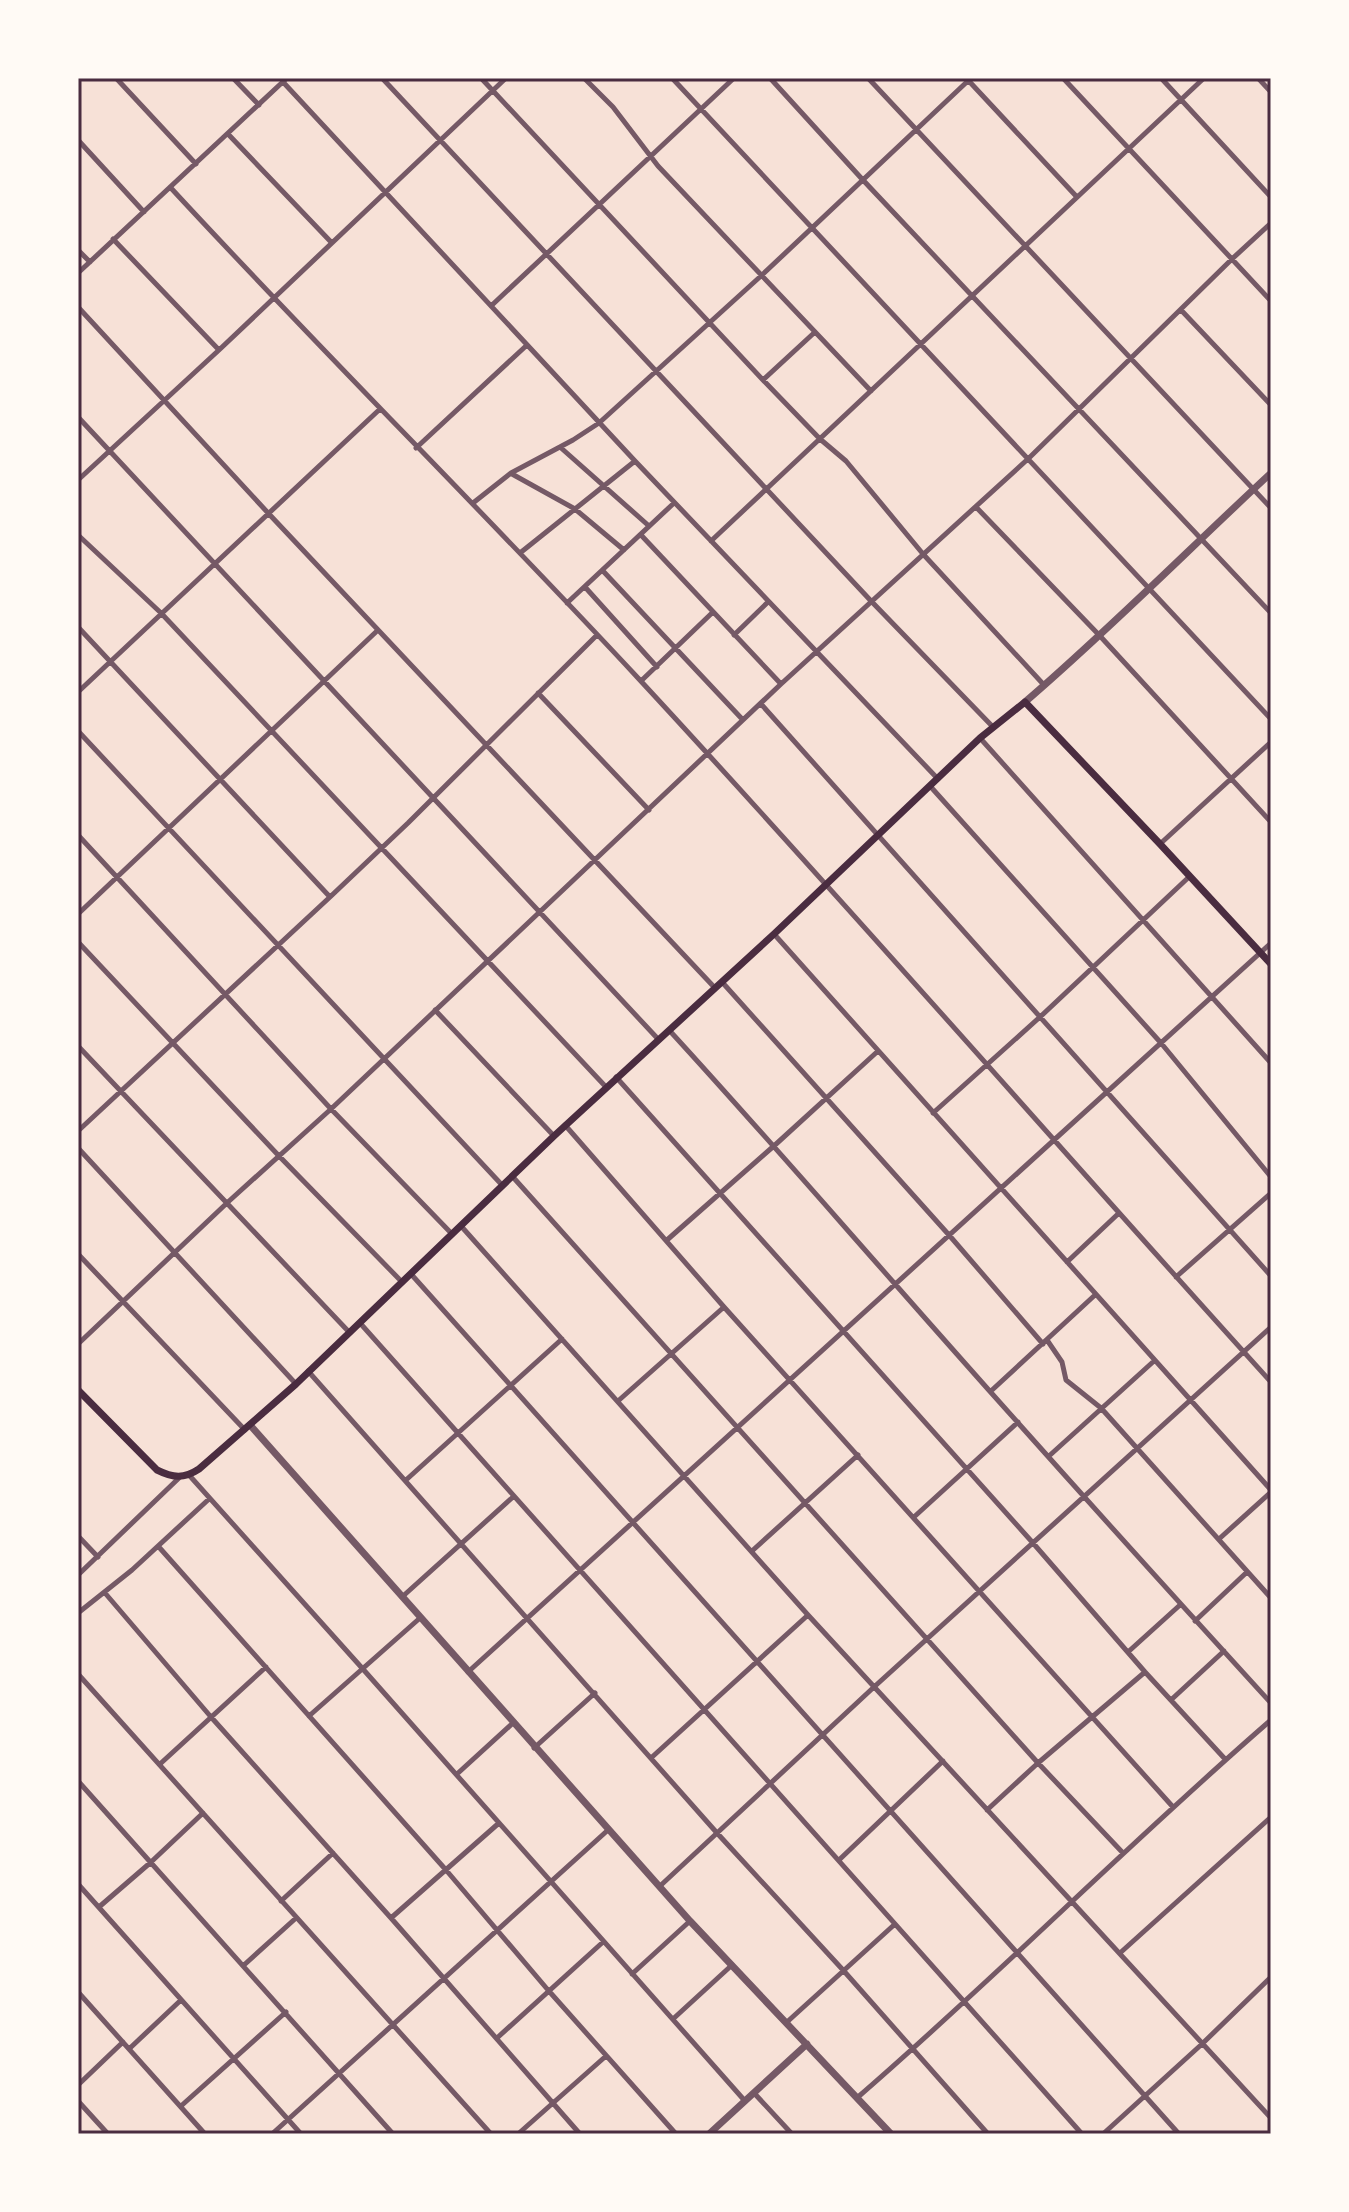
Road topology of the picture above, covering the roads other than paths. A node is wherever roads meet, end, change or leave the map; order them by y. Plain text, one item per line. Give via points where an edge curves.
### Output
1 (116, 78) edge
2 (233, 78) edge
3 (382, 78) edge
4 (481, 78) edge
5 (506, 78) edge
6 (584, 78) edge
7 (672, 78) edge
8 (734, 78) edge
9 (770, 78) edge
10 (868, 78) edge
11 (1063, 78) edge
12 (1161, 78) edge
13 (1204, 78) edge
14 (1258, 78) edge
15 (968, 79) edge
16 (285, 80) edge
17 (493, 90) junction
18 (1271, 92) edge
19 (1181, 99) junction
20 (259, 105) junction
21 (701, 109) junction
22 (915, 129) junction
23 (228, 134) junction
24 (78, 140) edge
25 (440, 141) junction
26 (1128, 148) junction
27 (649, 156) junction
28 (196, 164) junction
29 (862, 179) junction
30 (170, 187) junction
31 (386, 192) junction
32 (1076, 196) junction
33 (1271, 197) edge
34 (598, 204) junction
35 (144, 212) junction
36 (1271, 223) edge
37 (811, 227) junction
38 (113, 239) junction
39 (331, 242) junction
40 (1025, 245) junction
41 (78, 250) edge
42 (548, 254) junction
43 (1232, 259) junction
44 (90, 262) junction
45 (78, 273) edge
46 (762, 275) junction
47 (971, 295) junction
48 (274, 299) junction
49 (1271, 301) edge
50 (491, 306) junction
51 (78, 307) edge
52 (1181, 310) junction
53 (709, 323) junction
54 (815, 332) junction
55 (921, 343) junction
56 (527, 345) junction
57 (219, 350) junction
58 (1132, 358) junction
59 (657, 371) junction
60 (763, 380) junction
61 (871, 391) junction
62 (164, 401) junction
63 (1271, 405) edge
64 (380, 409) junction
65 (1079, 409) junction
66 (78, 417) edge
67 (599, 423) junction
68 (820, 439) junction
69 (560, 447) junction
70 (416, 448) junction
71 (109, 450) junction
72 (1029, 458) junction
73 (635, 461) junction
74 (511, 473) junction
75 (1271, 473) edge
76 (78, 480) edge
77 (604, 487) junction
78 (767, 488) junction
79 (1254, 489) junction
80 (473, 503) junction
81 (674, 503) junction
82 (976, 507) junction
83 (1271, 508) edge
84 (575, 509) junction
85 (269, 514) junction
86 (649, 526) junction
87 (78, 535) edge
88 (641, 535) junction
89 (1201, 538) junction
90 (711, 541) junction
91 (624, 550) junction
92 (520, 553) junction
93 (923, 554) junction
94 (213, 564) junction
95 (603, 571) junction
96 (585, 587) junction
97 (1149, 587) junction
98 (768, 602) junction
99 (872, 602) junction
100 (567, 603) junction
101 (713, 612) junction
102 (161, 613) junction
103 (1271, 613) edge
104 (78, 627) edge
105 (378, 630) junction
106 (597, 635) junction
107 (734, 635) junction
108 (1100, 636) junction
109 (675, 649) junction
110 (817, 652) junction
111 (109, 662) junction
112 (657, 667) junction
113 (641, 681) junction
114 (325, 682) junction
115 (781, 684) junction
116 (1044, 685) junction
117 (78, 692) edge
118 (538, 693) junction
119 (1025, 702) junction
120 (760, 704) junction
121 (1271, 719) edge
122 (743, 720) junction
123 (993, 727) junction
124 (78, 731) edge
125 (271, 731) junction
126 (980, 738) junction
127 (1271, 742) edge
128 (486, 746) junction
129 (708, 755) junction
130 (938, 779) junction
131 (1232, 779) junction
132 (222, 780) junction
133 (930, 785) junction
134 (433, 798) junction
135 (649, 810) junction
136 (1271, 822) edge
137 (168, 829) junction
138 (878, 834) junction
139 (78, 835) edge
140 (1160, 844) junction
141 (381, 848) junction
142 (594, 861) junction
143 (1190, 876) junction
144 (116, 877) junction
145 (826, 884) junction
146 (330, 897) junction
147 (540, 912) junction
148 (78, 914) edge
149 (1144, 920) junction
150 (774, 934) junction
151 (78, 942) edge
152 (1271, 943) edge
153 (279, 945) junction
154 (1260, 953) junction
155 (487, 961) junction
156 (1271, 964) edge
157 (1093, 968) junction
158 (722, 982) junction
159 (715, 988) junction
160 (226, 994) junction
161 (1213, 996) junction
162 (435, 1010) junction
163 (1040, 1017) junction
164 (669, 1029) junction
165 (658, 1039) junction
166 (173, 1043) junction
167 (1161, 1043) junction
168 (78, 1046) edge
169 (878, 1051) junction
170 (384, 1058) junction
171 (1271, 1063) edge
172 (987, 1064) junction
173 (616, 1077) junction
174 (606, 1087) junction
175 (121, 1091) junction
176 (1107, 1092) junction
177 (825, 1098) junction
178 (331, 1109) junction
179 (933, 1113) junction
180 (565, 1125) junction
181 (78, 1131) edge
182 (554, 1136) junction
183 (1055, 1139) junction
184 (775, 1145) junction
185 (78, 1148) edge
186 (279, 1156) junction
187 (512, 1176) junction
188 (1271, 1177) edge
189 (502, 1185) junction
190 (1000, 1187) junction
191 (1271, 1193) edge
192 (721, 1194) junction
193 (228, 1202) junction
194 (1119, 1213) junction
195 (461, 1226) junction
196 (1228, 1230) junction
197 (452, 1234) junction
198 (949, 1235) junction
199 (667, 1240) junction
200 (176, 1252) junction
201 (78, 1254) edge
202 (1067, 1262) junction
203 (411, 1274) junction
204 (1271, 1276) edge
205 (1176, 1277) junction
206 (402, 1282) junction
207 (896, 1285) junction
208 (1095, 1295) junction
209 (124, 1302) junction
210 (724, 1307) junction
211 (359, 1322) junction
212 (1271, 1327) edge
213 (349, 1332) junction
214 (843, 1333) junction
215 (562, 1339) junction
216 (1045, 1342) junction
217 (78, 1344) edge
218 (1244, 1352) junction
219 (672, 1354) junction
220 (1154, 1361) junction
221 (308, 1371) junction
222 (790, 1380) junction
223 (1271, 1382) edge
224 (296, 1384) junction
225 (510, 1385) junction
226 (78, 1390) edge
227 (991, 1391) junction
228 (618, 1401) junction
229 (1190, 1401) junction
230 (1101, 1408) junction
231 (1018, 1422) junction
232 (248, 1427) junction
233 (739, 1428) junction
234 (457, 1433) junction
235 (1137, 1449) junction
236 (858, 1455) junction
237 (1049, 1456) junction
238 (967, 1469) junction
239 (685, 1475) junction
240 (184, 1476) junction
241 (406, 1480) junction
242 (1271, 1491) edge
243 (513, 1497) junction
244 (1085, 1497) junction
245 (209, 1499) junction
246 (805, 1502) junction
247 (914, 1517) junction
248 (632, 1523) junction
249 (78, 1536) edge
250 (1219, 1539) junction
251 (1033, 1543) junction
252 (462, 1545) junction
253 (158, 1546) junction
254 (752, 1551) junction
255 (98, 1557) junction
256 (579, 1570) junction
257 (1247, 1572) junction
258 (78, 1575) edge
259 (979, 1591) junction
260 (105, 1593) junction
261 (402, 1597) junction
262 (1271, 1598) edge
263 (1180, 1605) junction
264 (78, 1613) edge
265 (808, 1615) junction
266 (420, 1618) junction
267 (527, 1618) junction
268 (1195, 1621) junction
269 (927, 1639) junction
270 (1224, 1651) junction
271 (1128, 1652) junction
272 (757, 1662) junction
273 (266, 1667) junction
274 (362, 1668) junction
275 (468, 1672) junction
276 (1145, 1672) junction
277 (78, 1674) edge
278 (874, 1687) junction
279 (595, 1693) junction
280 (1172, 1699) junction
281 (1271, 1703) edge
282 (704, 1711) junction
283 (309, 1716) junction
284 (211, 1717) junction
285 (1092, 1717) junction
286 (1271, 1720) edge
287 (513, 1723) junction
288 (823, 1736) junction
289 (534, 1748) junction
290 (651, 1758) junction
291 (1225, 1759) junction
292 (943, 1761) junction
293 (1038, 1763) junction
294 (160, 1764) junction
295 (457, 1774) junction
296 (78, 1781) edge
297 (769, 1784) junction
298 (1173, 1807) junction
299 (892, 1810) junction
300 (987, 1810) junction
301 (203, 1813) junction
302 (1271, 1817) edge
303 (499, 1823) junction
304 (608, 1830) junction
305 (717, 1833) junction
306 (333, 1853) junction
307 (1123, 1853) junction
308 (839, 1860) junction
309 (150, 1863) junction
310 (446, 1870) junction
311 (550, 1882) junction
312 (78, 1884) edge
313 (659, 1887) junction
314 (281, 1901) junction
315 (1072, 1902) junction
316 (99, 1907) junction
317 (296, 1918) junction
318 (391, 1918) junction
319 (690, 1921) junction
320 (895, 1924) junction
321 (497, 1930) junction
322 (603, 1942) junction
323 (1018, 1953) junction
324 (1120, 1953) junction
325 (244, 1965) junction
326 (732, 1965) junction
327 (843, 1970) junction
328 (632, 1974) junction
329 (1271, 1977) edge
330 (443, 1978) junction
331 (548, 1990) junction
332 (78, 1992) edge
333 (181, 2000) junction
334 (964, 2002) junction
335 (286, 2012) junction
336 (673, 2019) junction
337 (787, 2022) junction
338 (392, 2024) junction
339 (496, 2038) junction
340 (123, 2042) junction
341 (807, 2044) junction
342 (1202, 2044) junction
343 (129, 2049) junction
344 (912, 2050) junction
345 (606, 2056) junction
346 (234, 2059) junction
347 (340, 2072) junction
348 (78, 2085) edge
349 (754, 2093) junction
350 (1145, 2096) junction
351 (858, 2097) junction
352 (78, 2101) edge
353 (745, 2101) junction
354 (552, 2103) junction
355 (181, 2106) junction
356 (84, 2107) junction
357 (78, 2112) edge
358 (1271, 2118) edge
359 (288, 2119) junction
360 (488, 2131) edge
361 (389, 2132) edge
362 (108, 2134) edge
363 (205, 2134) edge
364 (272, 2134) edge
365 (301, 2134) edge
366 (480, 2134) edge
367 (518, 2134) edge
368 (580, 2134) edge
369 (676, 2134) edge
370 (709, 2134) edge
371 (792, 2134) edge
372 (891, 2134) edge
373 (988, 2134) edge
374 (1082, 2134) edge
375 (1103, 2134) edge
376 (1179, 2134) edge

1 - 28 street
2 - 20 street
3 - 25 street
4 - 17 street
5 - 17 street
6 - 27 street
7 - 21 street
8 - 21 street
9 - 29 street
10 - 22 street
11 - 26 street
12 - 19 street
13 - 19 street
14 - 18 street
15 - 22 street
15 - 32 street
16 - 20 street
16 - 31 street
17 - 25 street
17 - 34 street
19 - 26 street
19 - 33 street
20 - 23 street
21 - 27 street
21 - 37 street
22 - 29 street
22 - 40 street
23 - 28 street
23 - 39 street
24 - 35 street
25 - 31 street
25 - 42 street
26 - 32 street
26 - 43 street
27 - 34 street
27 - 46 street
28 - 30 street
29 - 37 street
29 - 47 street
30 - 35 street
30 - 48 street
31 - 39 street
31 - 50 street
32 - 40 street
34 - 42 street
34 - 53 street
35 - 38 street
36 - 43 street
37 - 46 street
37 - 55 street
38 - 44 street
38 - 57 street
39 - 48 street
40 - 47 street
40 - 58 street
41 - 44 street
42 - 50 street
42 - 59 street
43 - 49 street
43 - 52 street
44 - 45 street
46 - 53 street
46 - 54 street
47 - 55 street
47 - 65 street
48 - 57 street
48 - 64 street
50 - 56 street
51 - 62 street
52 - 58 street
52 - 63 street
53 - 59 street
53 - 60 street
54 - 60 street
54 - 61 street
55 - 61 street
55 - 72 street
56 - 67 street
56 - 70 street
57 - 62 street
58 - 65 street
58 - 79 street
59 - 67 street
59 - 78 street
60 - 68 street
61 - 68 street
62 - 71 street
62 - 85 street
64 - 70 street
64 - 85 street
65 - 72 street
65 - 89 street
66 - 71 street
67 - 69 street
67 - 73 street
68 - 78 street
68 - 93 street via 846,461
69 - 74 street
69 - 77 street
70 - 80 street
71 - 76 street
71 - 94 street
72 - 82 street
72 - 97 street
73 - 77 street
73 - 81 street
74 - 80 street
74 - 84 street
75 - 79 street
77 - 84 street
77 - 86 street
78 - 90 street
78 - 99 street
79 - 83 street
79 - 89 street
80 - 92 street
81 - 86 street
81 - 90 street
82 - 93 street
82 - 108 street
84 - 91 street
84 - 92 street
85 - 94 street
85 - 105 street
86 - 88 street
87 - 102 street
88 - 91 street
88 - 101 street
89 - 97 street
89 - 103 street
90 - 98 street
91 - 95 street
92 - 100 street
93 - 99 street
93 - 116 street
94 - 102 street
94 - 114 street
95 - 96 street
95 - 109 street
96 - 100 street
96 - 112 street
97 - 108 street
97 - 121 street
98 - 107 street
98 - 110 street
99 - 110 street
99 - 123 street
100 - 106 street
101 - 107 street
101 - 109 street
102 - 111 street
102 - 125 street
104 - 111 street
105 - 114 street
105 - 128 street
106 - 113 street
106 - 118 street
107 - 115 street
108 - 116 street
108 - 131 street
109 - 112 street
109 - 122 street
110 - 115 street
110 - 130 street
111 - 117 street
111 - 132 street
112 - 113 street
113 - 129 street
114 - 125 street
114 - 134 street
115 - 120 street
116 - 119 street
118 - 128 street
118 - 135 street
119 - 123 main road
119 - 140 main road
120 - 122 street
120 - 138 street
122 - 129 street
123 - 126 main road
124 - 137 street
125 - 132 street
125 - 141 street
126 - 130 main road
126 - 149 street
127 - 131 street
128 - 134 street
128 - 142 street
129 - 135 street
129 - 145 street
130 - 133 main road
131 - 136 street
131 - 140 street
132 - 137 street
132 - 146 street
133 - 138 main road
133 - 157 street
134 - 141 street
134 - 147 street
135 - 142 street
137 - 144 street
137 - 153 street
138 - 145 main road
138 - 163 street
139 - 144 street
140 - 143 main road
141 - 146 street
141 - 155 street
142 - 147 street
142 - 159 street
143 - 149 street
143 - 154 main road
144 - 148 street
144 - 160 street
145 - 150 main road
145 - 172 street
146 - 153 street
147 - 155 street
147 - 165 street
149 - 157 street
149 - 161 street
150 - 158 main road
150 - 169 street
151 - 166 street
152 - 154 street
153 - 160 street
153 - 170 street
154 - 156 main road
154 - 161 street
155 - 162 street
155 - 174 street
157 - 163 street
157 - 167 street
158 - 159 main road
158 - 177 street
159 - 164 main road
160 - 166 street
160 - 178 street
161 - 167 street
161 - 171 street
162 - 170 street
162 - 182 street
163 - 172 street
163 - 176 street
164 - 165 main road
164 - 184 street
165 - 173 main road
166 - 175 street
166 - 186 street
167 - 176 street
167 - 188 street
168 - 175 street
169 - 177 street
169 - 179 street
170 - 178 street
170 - 189 street
172 - 179 street
172 - 183 street
173 - 174 main road
173 - 192 street
174 - 180 main road
175 - 181 street
175 - 193 street
176 - 183 street
176 - 196 street
177 - 184 street
177 - 198 street
178 - 186 street
178 - 197 street
179 - 190 street
180 - 182 main road
180 - 199 street
182 - 187 main road
183 - 190 street
183 - 194 street
184 - 192 street
184 - 207 street
185 - 200 street
186 - 193 street
186 - 206 street
187 - 189 main road
187 - 219 street
189 - 195 main road
190 - 198 street
190 - 202 street
191 - 196 street
192 - 199 street
192 - 214 street
193 - 200 street
193 - 213 street
194 - 202 street
194 - 205 street
195 - 197 main road
195 - 215 street
196 - 204 street
196 - 205 street
197 - 203 main road
198 - 207 street
198 - 216 street
199 - 210 street
200 - 209 street
200 - 224 street
201 - 209 street
202 - 208 street
203 - 206 main road
203 - 225 street
205 - 218 street
206 - 211 main road
207 - 214 street
207 - 227 street
208 - 216 street
208 - 220 street
209 - 217 street
209 - 232 street
210 - 219 street
210 - 222 street
211 - 213 main road
211 - 234 street
212 - 218 street
213 - 221 main road
214 - 222 street
214 - 238 street
215 - 225 street
215 - 228 street
216 - 227 street
216 - 230 street via 1062,1362 1065,1378
218 - 223 street
218 - 229 street
219 - 228 street
219 - 233 street
220 - 229 street
220 - 230 street
221 - 224 main road
221 - 241 street
222 - 233 street
222 - 236 street
224 - 232 main road
225 - 234 street
225 - 248 street
226 - 240 main road via 146,1461 167,1475
227 - 231 street
228 - 239 street
229 - 235 street
229 - 242 street
230 - 235 street
230 - 237 street
231 - 237 street
231 - 238 street
232 - 240 main road
232 - 261 street
233 - 239 street
233 - 246 street
234 - 241 street
234 - 243 street
235 - 244 street
235 - 250 street
236 - 246 street
236 - 247 street
237 - 244 street
238 - 247 street
238 - 251 street
239 - 248 street
239 - 254 street
240 - 245 street
240 - 255 street
241 - 252 street
242 - 250 street
243 - 252 street
243 - 256 street
244 - 251 street
244 - 263 street
245 - 253 street
245 - 274 street
246 - 254 street
246 - 269 street
247 - 259 street
248 - 256 street
248 - 272 street
249 - 255 street
250 - 257 street
251 - 259 street
251 - 271 street
252 - 261 street
252 - 267 street
253 - 260 street
253 - 273 street
254 - 265 street
255 - 258 street
256 - 267 street
256 - 282 street
257 - 262 street
257 - 268 street
259 - 269 street
259 - 285 street
260 - 264 street
260 - 284 street
261 - 266 street
263 - 268 street
263 - 271 street
265 - 272 street
265 - 278 street
266 - 274 street
266 - 275 street
267 - 275 street
267 - 279 street
268 - 270 street
269 - 278 street
269 - 293 street
270 - 280 street
270 - 281 street
271 - 276 street
272 - 282 street
272 - 288 street
273 - 283 street
273 - 284 street
274 - 283 street
274 - 295 street
275 - 287 street
276 - 280 street
276 - 285 street
277 - 294 street
278 - 288 street
278 - 292 street
279 - 289 street
279 - 290 street
280 - 291 street
282 - 290 street
282 - 297 street
283 - 310 street
284 - 294 street
284 - 306 street
285 - 293 street
285 - 298 street
286 - 291 street
287 - 289 street
287 - 295 street
288 - 297 street
288 - 299 street
289 - 304 street
290 - 305 street
291 - 298 street
292 - 299 street
292 - 300 street
293 - 300 street
293 - 307 street
294 - 301 street
295 - 303 street
296 - 309 street
297 - 305 street
297 - 308 street
298 - 307 street
299 - 308 street
299 - 323 street
300 - 315 street
301 - 309 street
301 - 314 street
302 - 324 street
303 - 310 street
303 - 311 street
304 - 311 street
304 - 313 street
305 - 313 street
305 - 327 street
306 - 314 street
306 - 318 street
307 - 315 street
308 - 320 street
309 - 316 street
309 - 325 street
310 - 318 street
310 - 321 street
311 - 321 street
311 - 322 street
312 - 316 street
313 - 319 street
314 - 317 street
315 - 323 street
315 - 324 street
316 - 333 street
317 - 325 street
317 - 338 street
318 - 330 street
319 - 326 street
319 - 328 street
320 - 327 street
320 - 334 street
321 - 330 street
321 - 331 street
322 - 328 street
322 - 331 street
323 - 334 street
323 - 350 street
324 - 342 street
325 - 335 street
326 - 336 street
326 - 337 street
327 - 337 street
327 - 344 street
328 - 336 street
329 - 342 street
330 - 338 street
330 - 339 street
331 - 339 street
331 - 345 street
332 - 340 street
333 - 343 street
333 - 346 street
334 - 344 street
334 - 374 street
335 - 346 street
335 - 347 street
336 - 353 street
337 - 341 street
338 - 347 street
338 - 360 street
339 - 354 street
340 - 343 street
340 - 348 street
341 - 349 street
341 - 351 street
342 - 350 street
342 - 358 street
343 - 355 street
344 - 351 street
344 - 373 street
345 - 354 street
345 - 369 street
346 - 355 street
346 - 359 street
347 - 359 street
347 - 361 street
349 - 353 street
349 - 371 street
350 - 375 street
350 - 376 street
351 - 372 street
352 - 356 street
353 - 370 street
354 - 367 street
354 - 368 street
355 - 363 street
356 - 357 street
356 - 362 street
359 - 364 street
359 - 365 street
360 - 366 street

